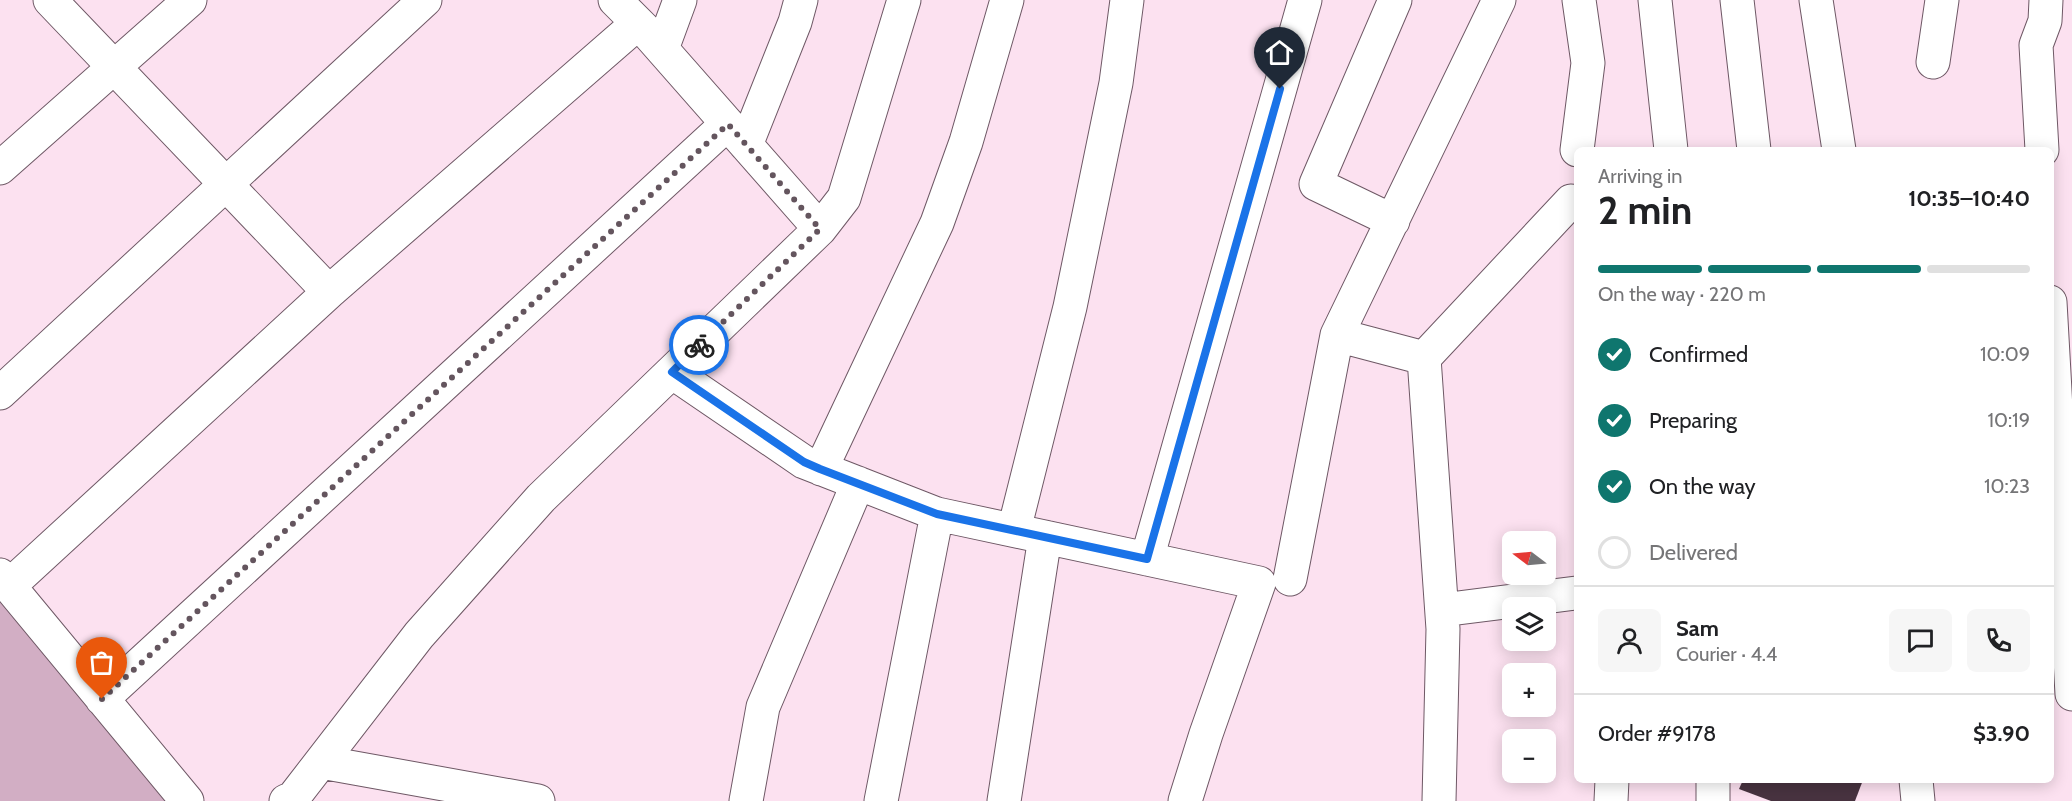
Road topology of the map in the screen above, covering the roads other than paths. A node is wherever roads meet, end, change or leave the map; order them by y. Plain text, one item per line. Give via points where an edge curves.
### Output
1 (50, 0) edge
2 (190, 0) edge
3 (425, 0) edge
4 (615, 0) edge
5 (680, 0) edge
6 (801, 0) edge
7 (904, 0) edge
8 (1007, 0) edge
9 (1127, 0) edge
10 (1305, 0) edge
11 (1395, 0) edge
12 (1499, 0) edge
13 (1579, 0) edge
14 (1655, 0) edge
15 (1737, 0) edge
16 (1816, 0) edge
17 (1942, 0) edge
18 (2046, 0) edge
19 (638, 23) junction
20 (662, 49) junction
21 (1933, 62) dead end
22 (114, 66) junction
23 (737, 134) junction
24 (1577, 147) edge
25 (1671, 147) edge
26 (1754, 147) edge
27 (1839, 147) edge
28 (2042, 147) edge
29 (0, 168) edge
30 (226, 184) junction
31 (1574, 214) edge
32 (1393, 221) junction
33 (820, 229) junction
34 (329, 292) junction
35 (1337, 335) junction
36 (1424, 358) junction
37 (672, 372) junction
38 (0, 393) edge
39 (2054, 443) edge
40 (820, 469) junction
41 (858, 483) junction
42 (2056, 513) edge
43 (937, 514) junction
44 (1030, 534) junction
45 (1147, 559) junction
46 (1290, 579) dead end
47 (5, 580) edge
48 (1574, 593) edge
49 (1442, 610) junction
50 (2072, 694) edge
51 (102, 699) junction
52 (321, 762) junction
53 (1612, 783) edge
54 (1713, 783) edge
55 (1916, 783) edge
56 (187, 801) edge
57 (286, 801) edge
58 (538, 801) edge
59 (746, 801) edge
60 (881, 801) edge
61 (1004, 801) edge
62 (1185, 801) edge
63 (1439, 801) edge
64 (1611, 801) edge
65 (1713, 801) edge
66 (1918, 801) edge

1 - 22 street
2 - 22 street
3 - 30 street
4 - 19 street
5 - 20 street
6 - 23 street via 795,22
7 - 33 street via 844,198
8 - 40 street via 966,142 937,223
9 - 44 street via 1116,84 1070,307
10 - 45 street
11 - 32 street via 1316,184
12 - 32 street
13 - 24 street via 1588,63
14 - 25 street
15 - 26 street
16 - 27 street
17 - 21 street
18 - 28 street via 2045,21 2036,45
19 - 20 street
19 - 34 street
20 - 23 street
22 - 29 street
22 - 30 street
23 - 33 street
23 - 51 street
30 - 34 street
30 - 38 street
31 - 36 street
32 - 35 street
33 - 37 street
34 - 47 street
35 - 36 street
35 - 46 street
36 - 49 street
37 - 40 street
37 - 52 street via 541,498 419,635
39 - 42 street
40 - 41 street
41 - 43 street
41 - 59 street via 763,707
42 - 50 street
43 - 44 street
43 - 60 street
44 - 45 street
44 - 61 street
45 - 62 street via 1259,583
47 - 51 street
48 - 49 street
49 - 63 street
51 - 56 street
52 - 57 street via 293,798
52 - 58 street
53 - 64 street
54 - 65 street
55 - 66 street

